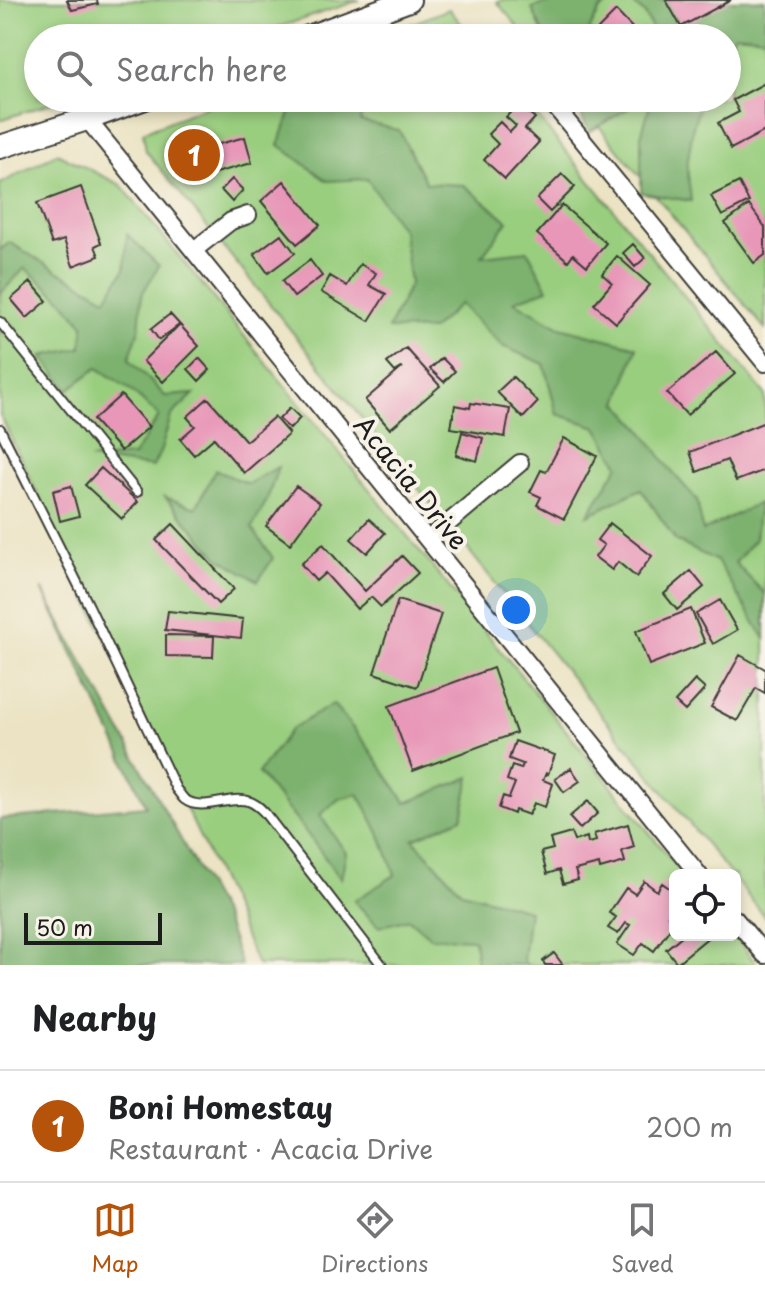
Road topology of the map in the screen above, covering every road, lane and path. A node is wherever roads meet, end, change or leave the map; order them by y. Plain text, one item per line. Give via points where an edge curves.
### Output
1 (409, 0) edge
2 (344, 24) edge
3 (106, 112) edge
4 (559, 112) edge
5 (87, 119) junction
6 (0, 147) edge
7 (248, 215) dead end
8 (194, 250) junction
9 (0, 322) edge
10 (765, 363) edge
11 (0, 429) edge
12 (520, 463) dead end
13 (137, 492) dead end
14 (428, 540) junction
15 (694, 869) edge
16 (741, 926) edge
17 (765, 955) edge
18 (382, 965) edge

1 - 2 street
3 - 5 street
4 - 10 street
5 - 6 street
5 - 8 street, Acacia Drive
7 - 8 street via 231,221
8 - 14 street, Acacia Drive
9 - 13 lane
11 - 18 lane via 176,789 194,803 245,799 255,804
12 - 14 street
14 - 15 street, Acacia Drive
16 - 17 street

